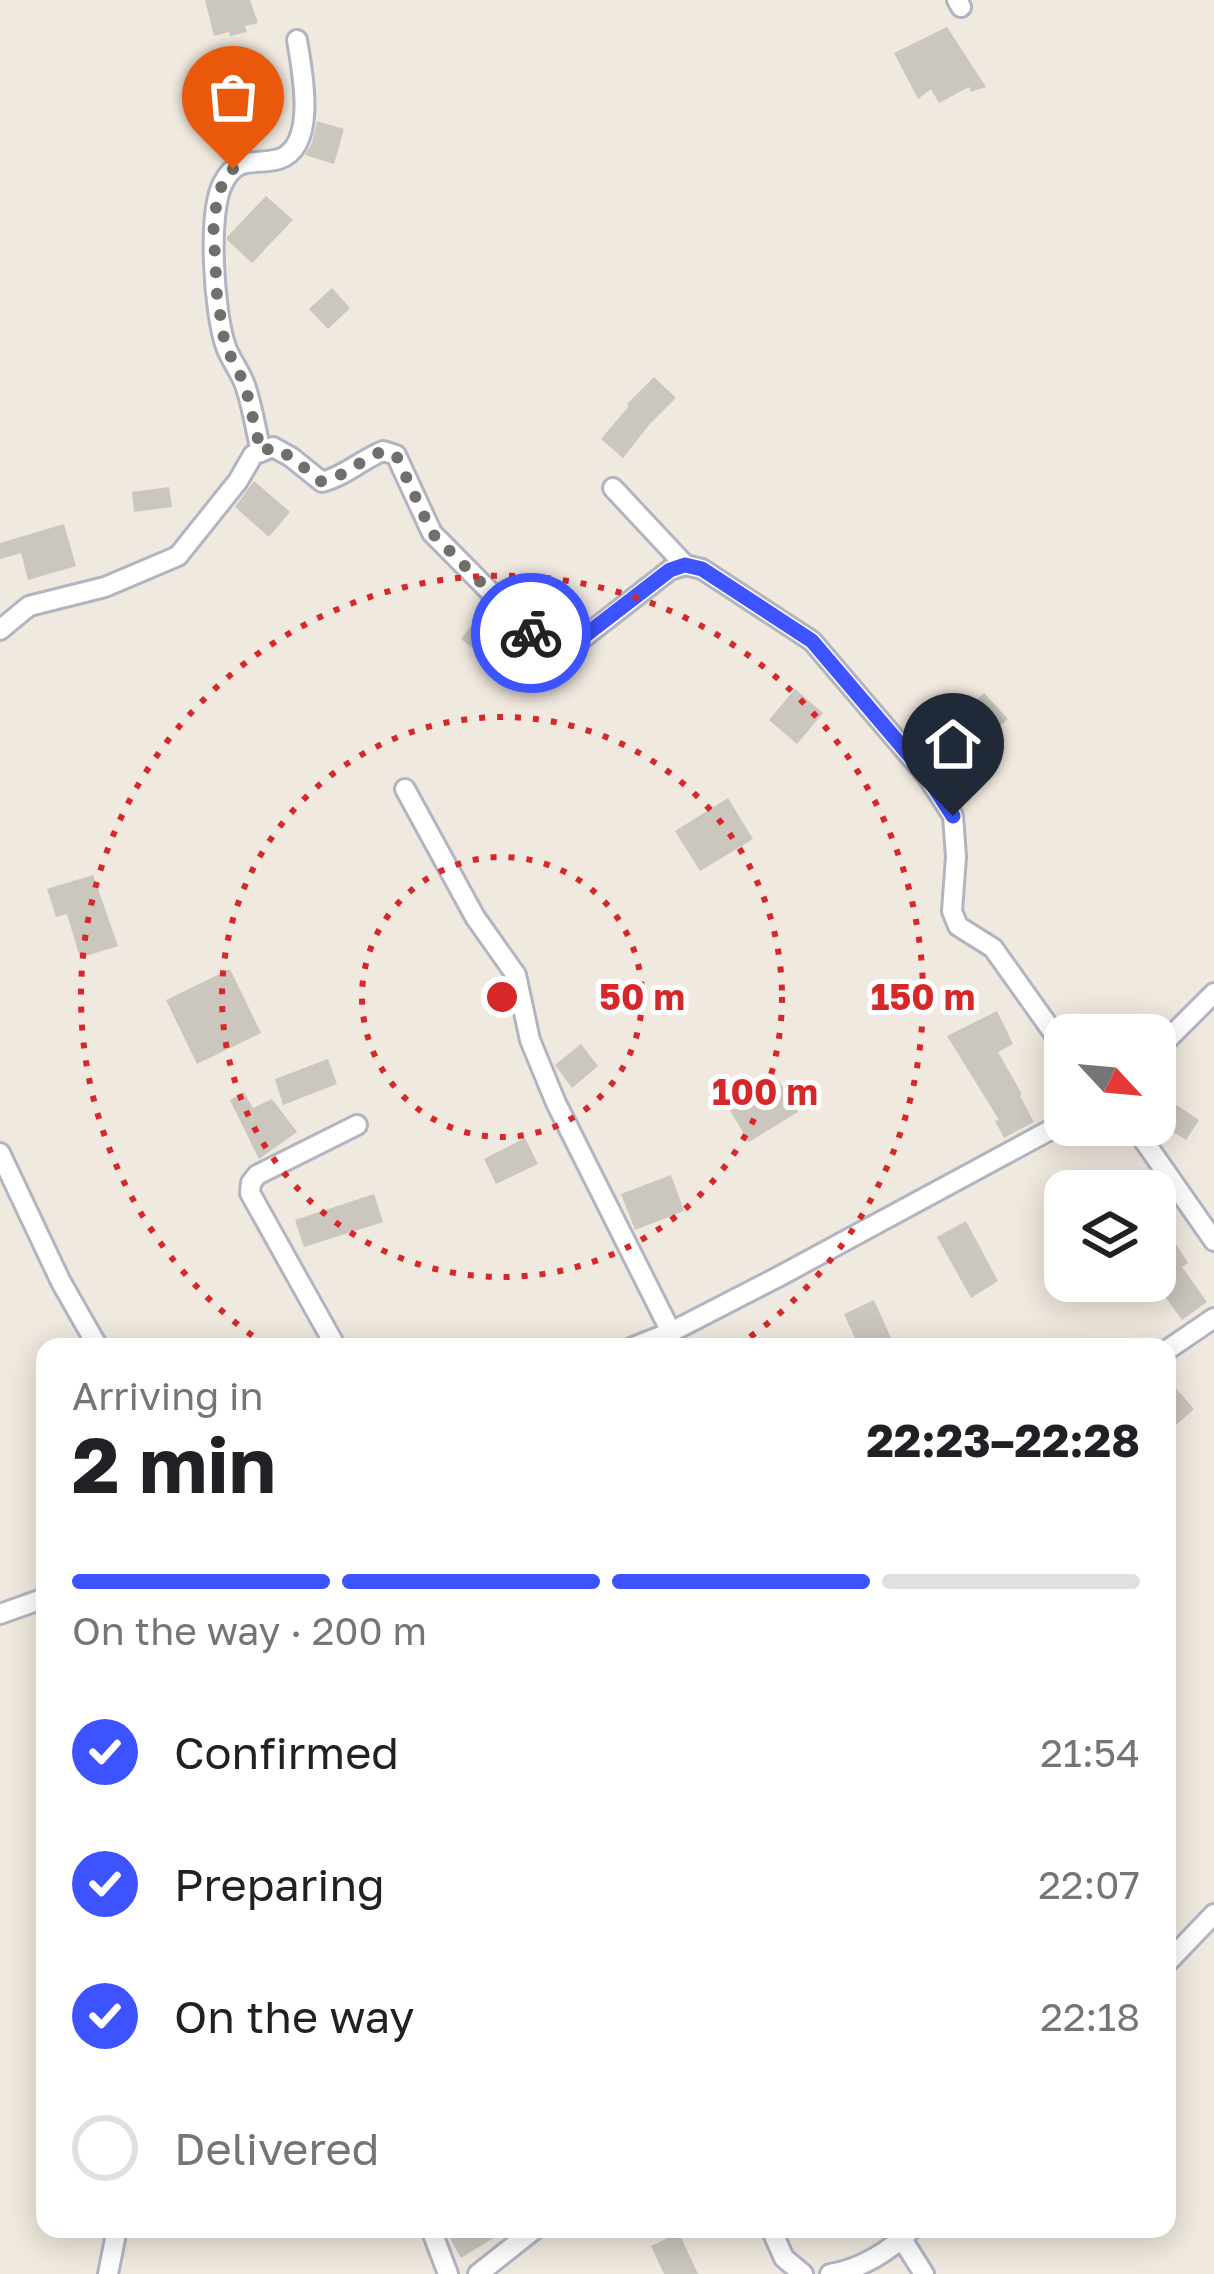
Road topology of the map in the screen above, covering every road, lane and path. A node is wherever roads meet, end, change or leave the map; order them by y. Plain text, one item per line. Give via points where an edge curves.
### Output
1 (297, 40) dead end
2 (261, 452) junction
3 (613, 488) dead end
4 (685, 565) junction
5 (0, 630) edge
6 (405, 789) dead end
7 (1214, 993) edge
8 (1044, 1019) edge
9 (1176, 1031) edge
10 (357, 1125) dead end
11 (1044, 1133) edge
12 (1148, 1146) edge
13 (0, 1153) edge
14 (1214, 1241) edge
15 (1214, 1318) edge
16 (671, 1332) junction
17 (93, 1338) edge
18 (331, 1338) edge
19 (656, 1338) edge
20 (1176, 1344) edge
21 (36, 1601) edge
22 (0, 1614) edge
23 (1214, 1915) edge
24 (1176, 1954) edge
25 (115, 2238) edge
26 (434, 2238) edge
27 (524, 2238) edge
28 (775, 2238) edge
29 (901, 2238) edge
30 (909, 2238) edge
31 (108, 2274) edge
32 (448, 2274) edge
33 (478, 2274) edge
34 (803, 2274) edge
35 (830, 2274) edge
36 (924, 2274) edge

1 - 2 street via 305,112 297,146 280,159 233,169 213,219 225,345 245,385
2 - 4 street via 273,447 322,482 383,451 396,455 432,533 554,649 570,647
2 - 5 street via 178,556 105,587 29,606
3 - 4 street
4 - 8 street via 812,641 927,776 953,816 958,926 993,948
6 - 16 street via 516,975 530,1040 556,1103
7 - 9 street
10 - 18 street via 256,1175 250,1193
11 - 16 street
12 - 14 street
13 - 17 street
15 - 20 street
16 - 19 street
21 - 22 street
23 - 24 street
25 - 31 street
26 - 32 street
27 - 33 street
28 - 34 street
29 - 35 street via 853,2270
30 - 36 street

